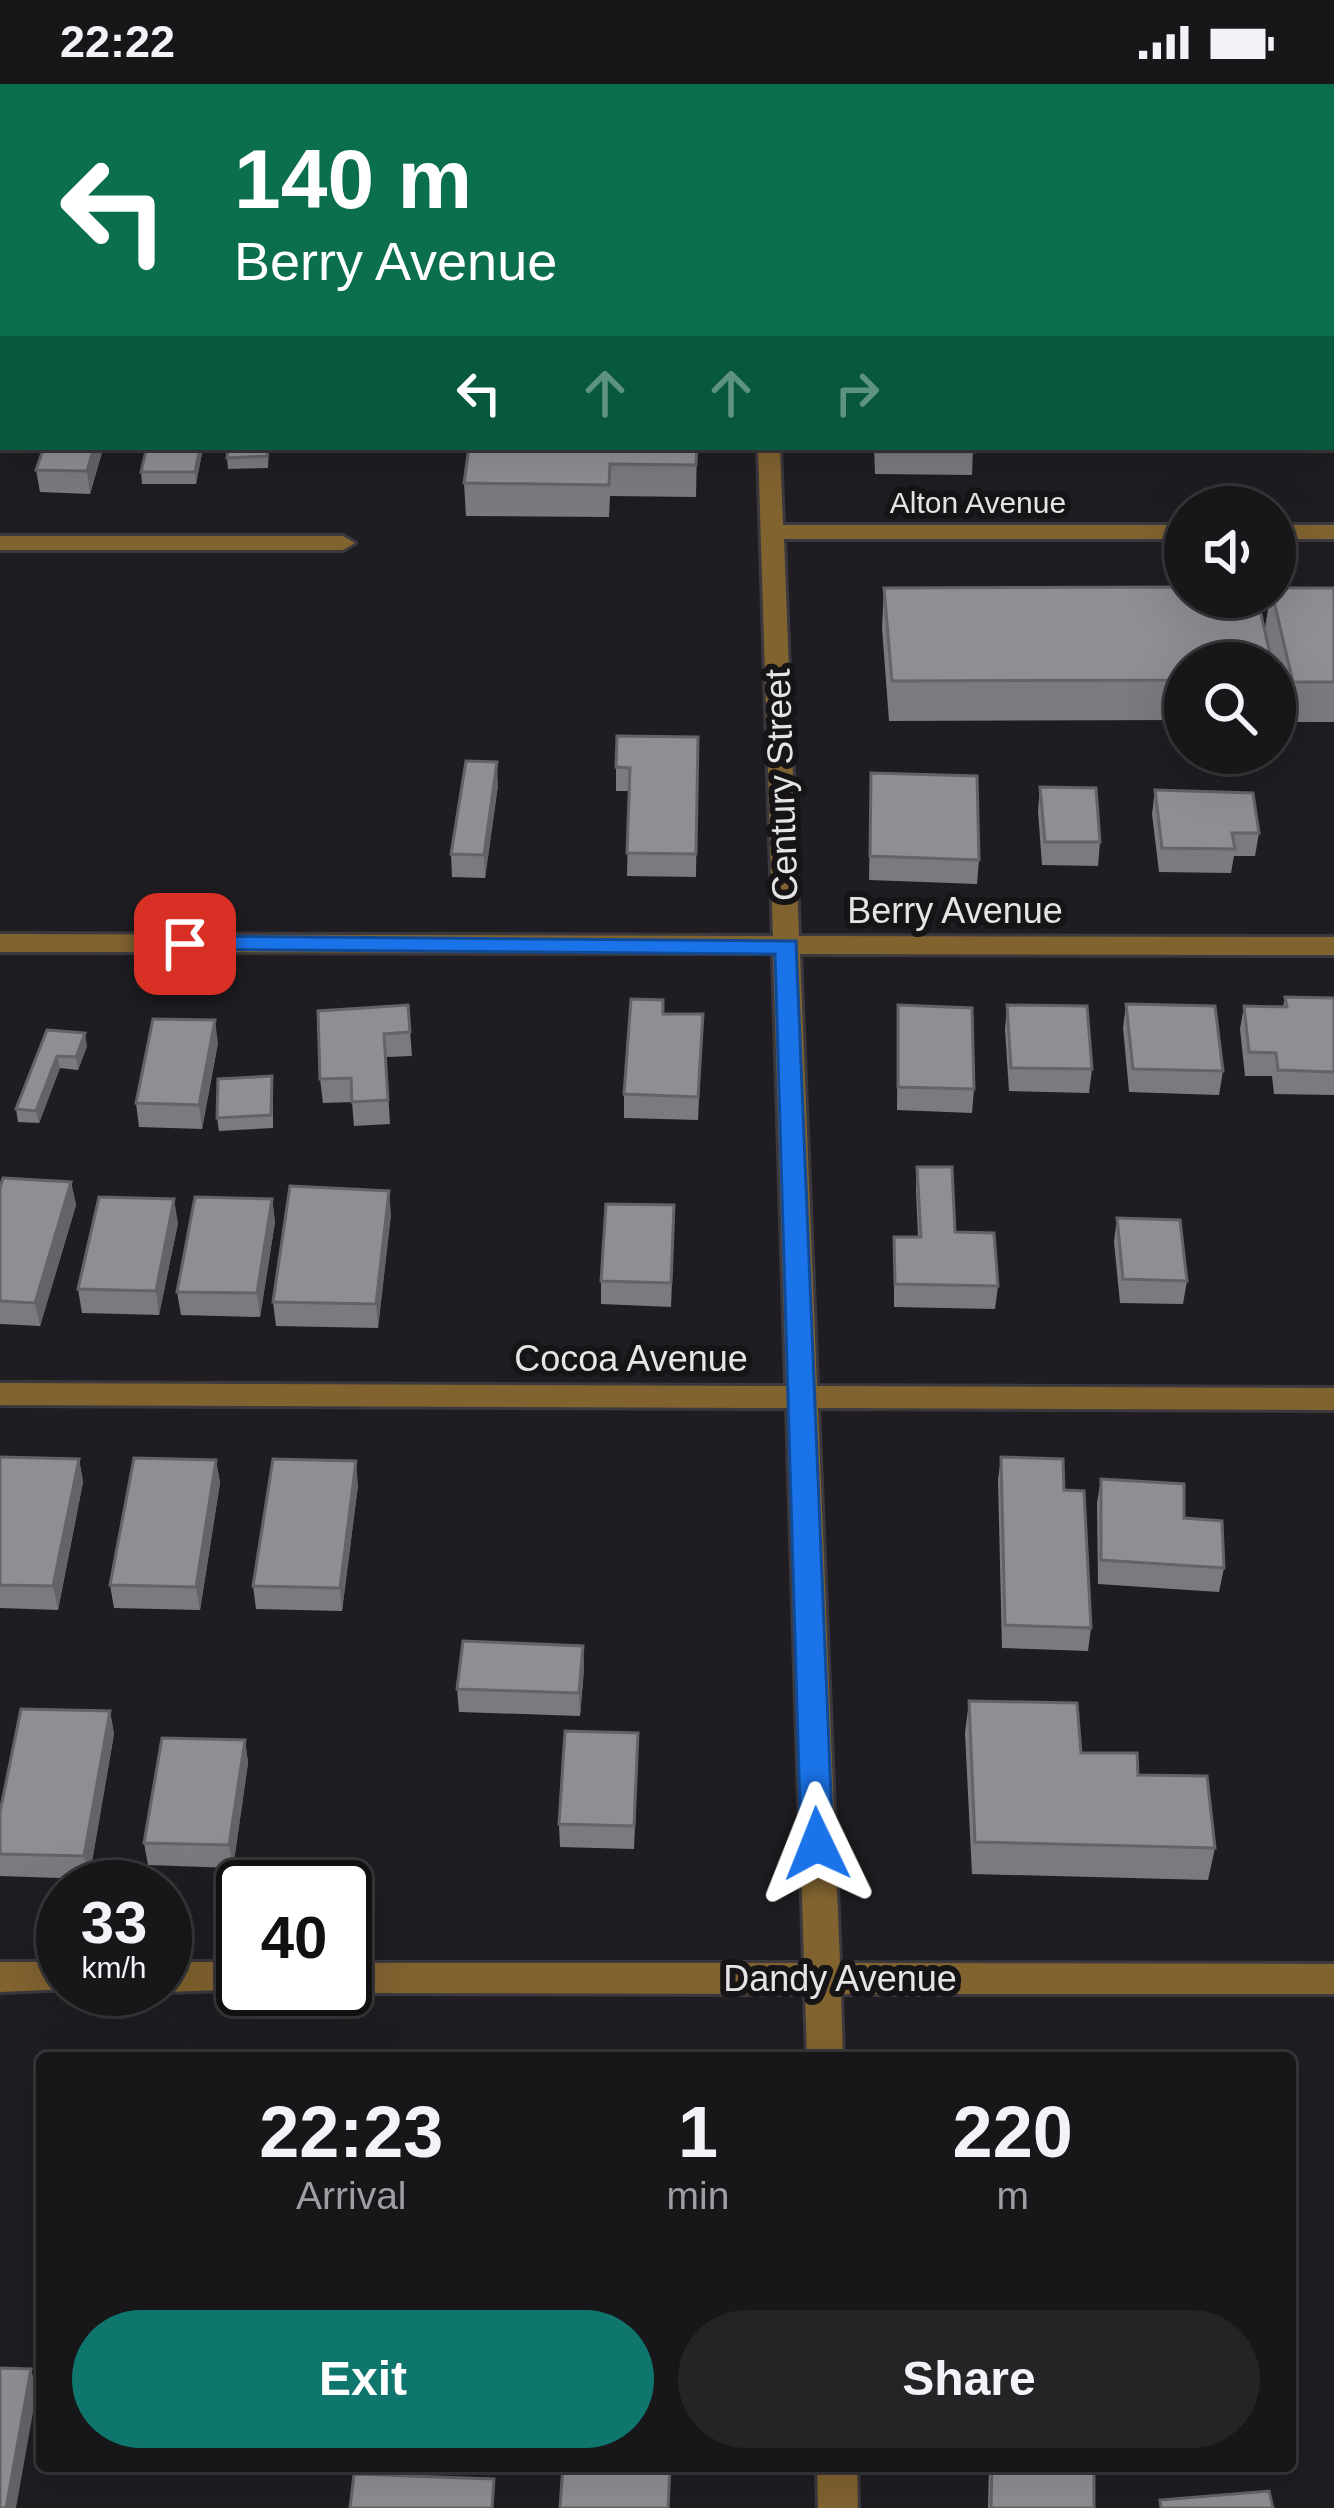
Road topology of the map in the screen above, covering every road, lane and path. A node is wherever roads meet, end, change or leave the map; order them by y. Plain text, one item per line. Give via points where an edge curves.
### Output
1 (769, 450) edge
2 (771, 532) junction
3 (1164, 532) edge
4 (1296, 532) edge
5 (1334, 532) edge
6 (0, 543) edge
7 (343, 544) dead end
8 (0, 943) edge
9 (788, 946) junction
10 (1334, 946) edge
11 (0, 1394) edge
12 (800, 1397) junction
13 (1334, 1399) edge
14 (0, 1977) edge
15 (36, 1977) edge
16 (372, 1978) edge
17 (822, 1978) junction
18 (1334, 1979) edge
19 (825, 2052) edge
20 (837, 2472) edge
21 (838, 2508) edge

1 - 2 street, Century Street
2 - 3 street, Alton Avenue
2 - 9 street, Century Street
4 - 5 street
6 - 7 street
8 - 9 street, Berry Avenue
9 - 10 street, Berry Avenue
9 - 12 street, Century Street
11 - 12 street, Cocoa Avenue
12 - 13 street, Cocoa Avenue
12 - 17 street, Century Street
14 - 15 street
16 - 17 street, Dandy Avenue
17 - 18 street, Dandy Avenue
17 - 19 street, Century Street
20 - 21 street

